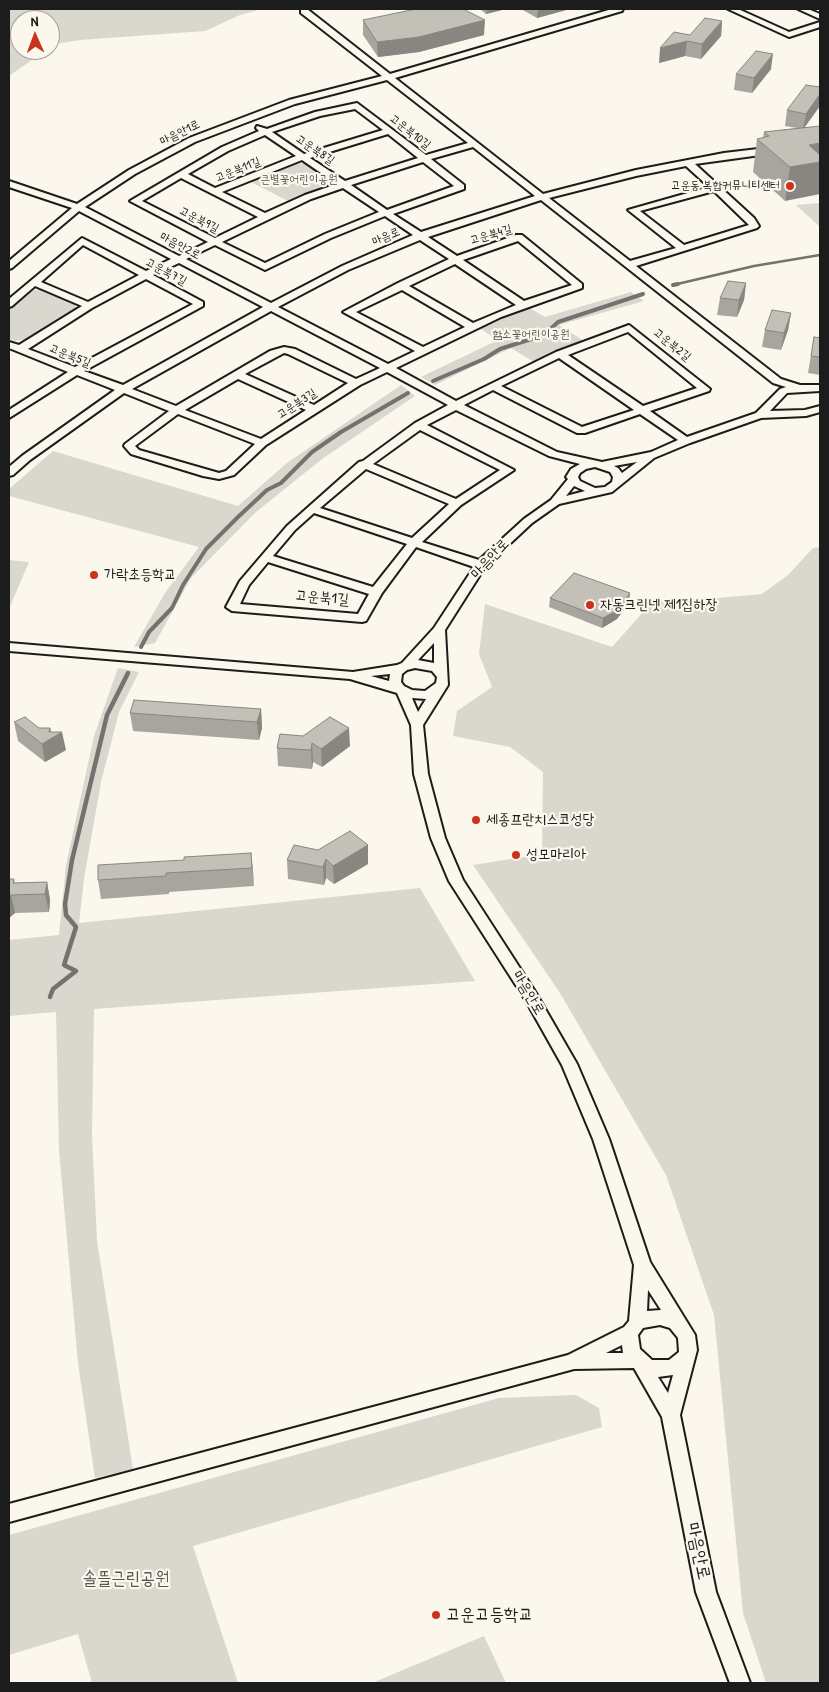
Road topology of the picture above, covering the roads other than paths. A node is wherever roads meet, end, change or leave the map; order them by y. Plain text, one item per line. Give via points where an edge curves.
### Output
1 (302, 9) edge
2 (619, 9) edge
3 (732, 9) edge
4 (802, 9) edge
5 (820, 17) edge
6 (820, 24) edge
7 (389, 77) junction
8 (246, 119) junction
9 (389, 131) junction
10 (265, 132) junction
11 (474, 144) junction
12 (788, 149) edge
13 (303, 157) junction
14 (424, 159) junction
15 (688, 163) junction
16 (180, 174) junction
17 (9, 184) edge
18 (344, 185) junction
19 (716, 188) junction
20 (215, 191) junction
21 (542, 197) junction
22 (78, 208) junction
23 (386, 213) junction
24 (265, 217) junction
25 (420, 236) junction
26 (213, 241) junction
27 (683, 248) junction
28 (178, 258) junction
29 (455, 260) junction
30 (628, 265) junction
31 (9, 266) edge
32 (145, 275) junction
33 (36, 283) junction
34 (401, 285) junction
35 (9, 304) edge
36 (523, 305) junction
37 (88, 306) junction
38 (269, 308) junction
39 (472, 327) junction
40 (9, 345) edge
41 (20, 349) junction
42 (421, 350) junction
43 (560, 354) junction
44 (388, 368) junction
45 (76, 371) junction
46 (238, 375) junction
47 (777, 381) junction
48 (356, 383) junction
49 (493, 386) junction
50 (803, 388) junction
51 (820, 388) edge
52 (122, 390) junction
53 (820, 394) edge
54 (779, 396) junction
55 (9, 402) edge
56 (455, 405) junction
57 (21, 407) junction
58 (313, 409) junction
59 (820, 409) edge
60 (177, 410) junction
61 (643, 411) junction
62 (796, 412) junction
63 (9, 415) edge
64 (760, 415) junction
65 (419, 425) junction
66 (686, 441) junction
67 (262, 443) junction
68 (553, 454) junction
69 (654, 455) junction
70 (363, 464) junction
71 (600, 465) junction
72 (9, 473) edge
73 (573, 477) junction
74 (619, 480) junction
75 (601, 491) junction
76 (555, 502) junction
77 (457, 503) junction
78 (312, 509) junction
79 (414, 543) junction
80 (266, 557) junction
81 (481, 566) junction
82 (376, 592) junction
83 (439, 630) junction
84 (9, 647) edge
85 (403, 667) junction
86 (441, 672) junction
87 (350, 675) junction
88 (400, 689) junction
89 (438, 689) junction
90 (417, 725) junction
91 (642, 1264) junction
92 (633, 1327) junction
93 (682, 1329) junction
94 (686, 1356) junction
95 (639, 1361) junction
96 (572, 1362) junction
97 (671, 1415) junction
98 (9, 1513) edge
99 (740, 1683) edge

1 - 7 street
2 - 7 street, 마음안1로
3 - 6 street via 789,35
4 - 5 street
7 - 8 street, 마음안1로 via 292,102
7 - 11 street
8 - 10 street, 고운북8길
8 - 22 street, 마음안1로 via 192,140 132,172
9 - 10 street, 고운북10길 via 358,106 318,114
9 - 13 street, 고운북11길
9 - 14 street, 고운북10길
10 - 13 street, 고운북8길
10 - 16 street, 고운북9길
11 - 14 street
11 - 21 street
12 - 15 street, 마음로
13 - 18 street, 고운북8길
13 - 20 street, 고운북11길
14 - 18 street
14 - 23 street, 고운북10길 via 461,187
15 - 19 street
15 - 21 street, 마음로
16 - 20 street
16 - 26 street, 고운북9길 via 135,201
17 - 22 street, 마음안2로
18 - 23 street, 고운북8길
18 - 24 street
19 - 27 street via 754,226
19 - 27 street via 633,210
20 - 24 street, 고운북11길
21 - 25 street, 마음로
21 - 30 street
22 - 28 street, 마음안2로
22 - 31 street, 마음안1로
23 - 25 street, 고운북8길
23 - 26 street, 고운북9길 via 328,236 265,267
24 - 26 street
25 - 29 street, 고운북8길
25 - 38 street, 마음로 via 345,268
26 - 28 street
27 - 30 street
28 - 32 street
28 - 38 street, 마음안2로
29 - 34 street, 고운북4길
29 - 36 street, 고운북8길
29 - 36 street, 고운북4길 via 519,238 579,286
30 - 47 street
32 - 33 street, 고운북7길 via 82,241
32 - 37 street
32 - 45 street, 고운북7길 via 200,304
33 - 35 street, 고운북7길
33 - 37 street
34 - 39 street
34 - 42 street, 고운북4길 via 348,312
36 - 39 street, 고운북4길
37 - 41 street
38 - 44 street, 마음안2로
38 - 52 street, 마음로
39 - 42 street, 고운북4길
40 - 41 street, 고운북5길
41 - 45 street, 고운북5길
42 - 44 street, 고운북4길
43 - 49 street, 고운북2길
43 - 61 street
43 - 61 street, 고운북2길 via 629,328 705,389
44 - 48 street, 고운북4길
44 - 56 street, 마음안2로
45 - 52 street, 고운북5길
45 - 57 street
46 - 48 street, 고운북3길 via 274,353 291,351
46 - 58 street
46 - 60 street, 고운북3길
47 - 50 street
47 - 54 street
48 - 58 street, 고운북3길
49 - 56 street, 고운북2길
49 - 61 street, 고운북2길 via 581,432
50 - 51 street
50 - 53 street
50 - 54 street via 784,391
52 - 60 street, 고운북5길
52 - 72 street, 마음로
54 - 62 street via 780,404
54 - 64 street
55 - 57 street
56 - 65 street, 고운북1길
56 - 68 street, 마음안2로
57 - 63 street
58 - 67 street, 고운북3길
59 - 62 street
60 - 67 street, 고운북5길
60 - 67 street, 고운북3길 via 129,446 136,452 219,476 230,473
61 - 66 street
62 - 64 street
64 - 66 street
65 - 70 street, 고운북1길
65 - 77 street, 고운북1길 via 508,470
66 - 69 street
68 - 71 street
68 - 73 street
69 - 71 street
69 - 74 street
70 - 77 street
70 - 78 street, 고운북1길
71 - 73 street via 578,468
71 - 74 street via 614,470
73 - 75 street via 580,487
73 - 76 street
74 - 75 street via 613,487
75 - 76 street
76 - 81 street, 마음안로 via 524,524
77 - 79 street, 고운북1길
78 - 79 street
78 - 80 street, 고운북1길
79 - 81 street
79 - 82 street, 고운북1길
80 - 82 street
80 - 82 street, 고운북1길 via 244,584 232,607 362,618
81 - 83 street, 마음안로
83 - 85 street, 마음안로
83 - 86 street
84 - 87 street
85 - 86 street via 430,665
85 - 87 street
85 - 88 street via 394,678
86 - 89 street via 444,681
87 - 88 street
88 - 89 street via 418,695
88 - 90 street, 마음안로
89 - 90 street
90 - 91 street, 마음안로 via 421,774 448,864 569,1064 602,1140
91 - 92 street
91 - 93 street
92 - 93 street via 651,1317 660,1317
92 - 95 street via 629,1346
92 - 96 street
93 - 94 street via 688,1342
94 - 95 street via 671,1368 656,1368
94 - 97 street
95 - 96 street
95 - 97 street
96 - 98 street
97 - 99 street, 마음안로 via 706,1592

